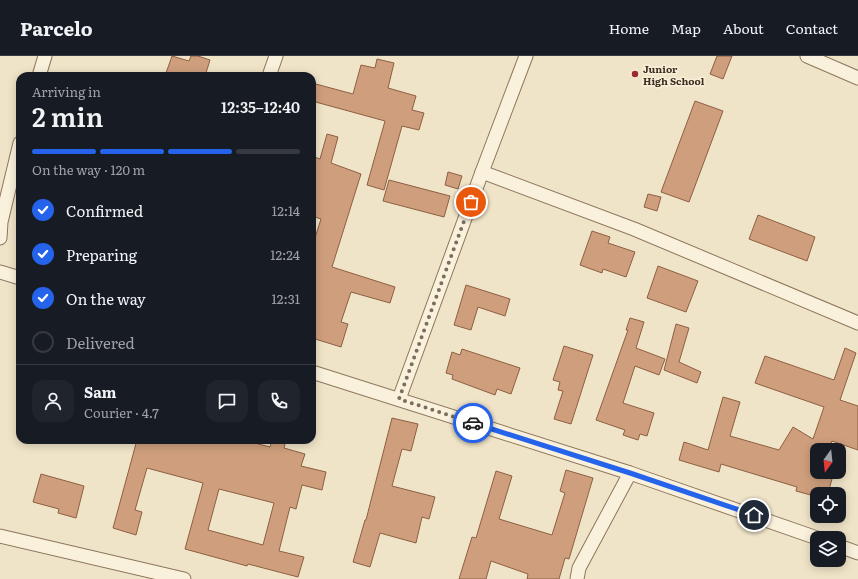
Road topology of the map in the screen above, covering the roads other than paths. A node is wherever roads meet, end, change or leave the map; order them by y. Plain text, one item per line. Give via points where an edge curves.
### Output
1 (45, 56) edge
2 (276, 56) edge
3 (526, 56) edge
4 (807, 56) edge
5 (40, 72) edge
6 (270, 72) edge
7 (858, 78) edge
8 (16, 160) edge
9 (482, 172) junction
10 (0, 238) edge
11 (0, 272) edge
12 (16, 277) edge
13 (858, 323) edge
14 (316, 373) edge
15 (399, 399) junction
16 (630, 473) junction
17 (0, 536) edge
18 (810, 536) edge
19 (846, 549) edge
20 (858, 553) edge
21 (184, 579) edge
22 (576, 579) edge

1 - 5 street
2 - 6 street
3 - 9 street
4 - 7 street
8 - 10 street via 1,222
9 - 13 street via 634,229
9 - 15 street
11 - 12 street
14 - 15 street
15 - 16 street
16 - 18 street
16 - 22 street via 579,568
17 - 21 street
19 - 20 street

